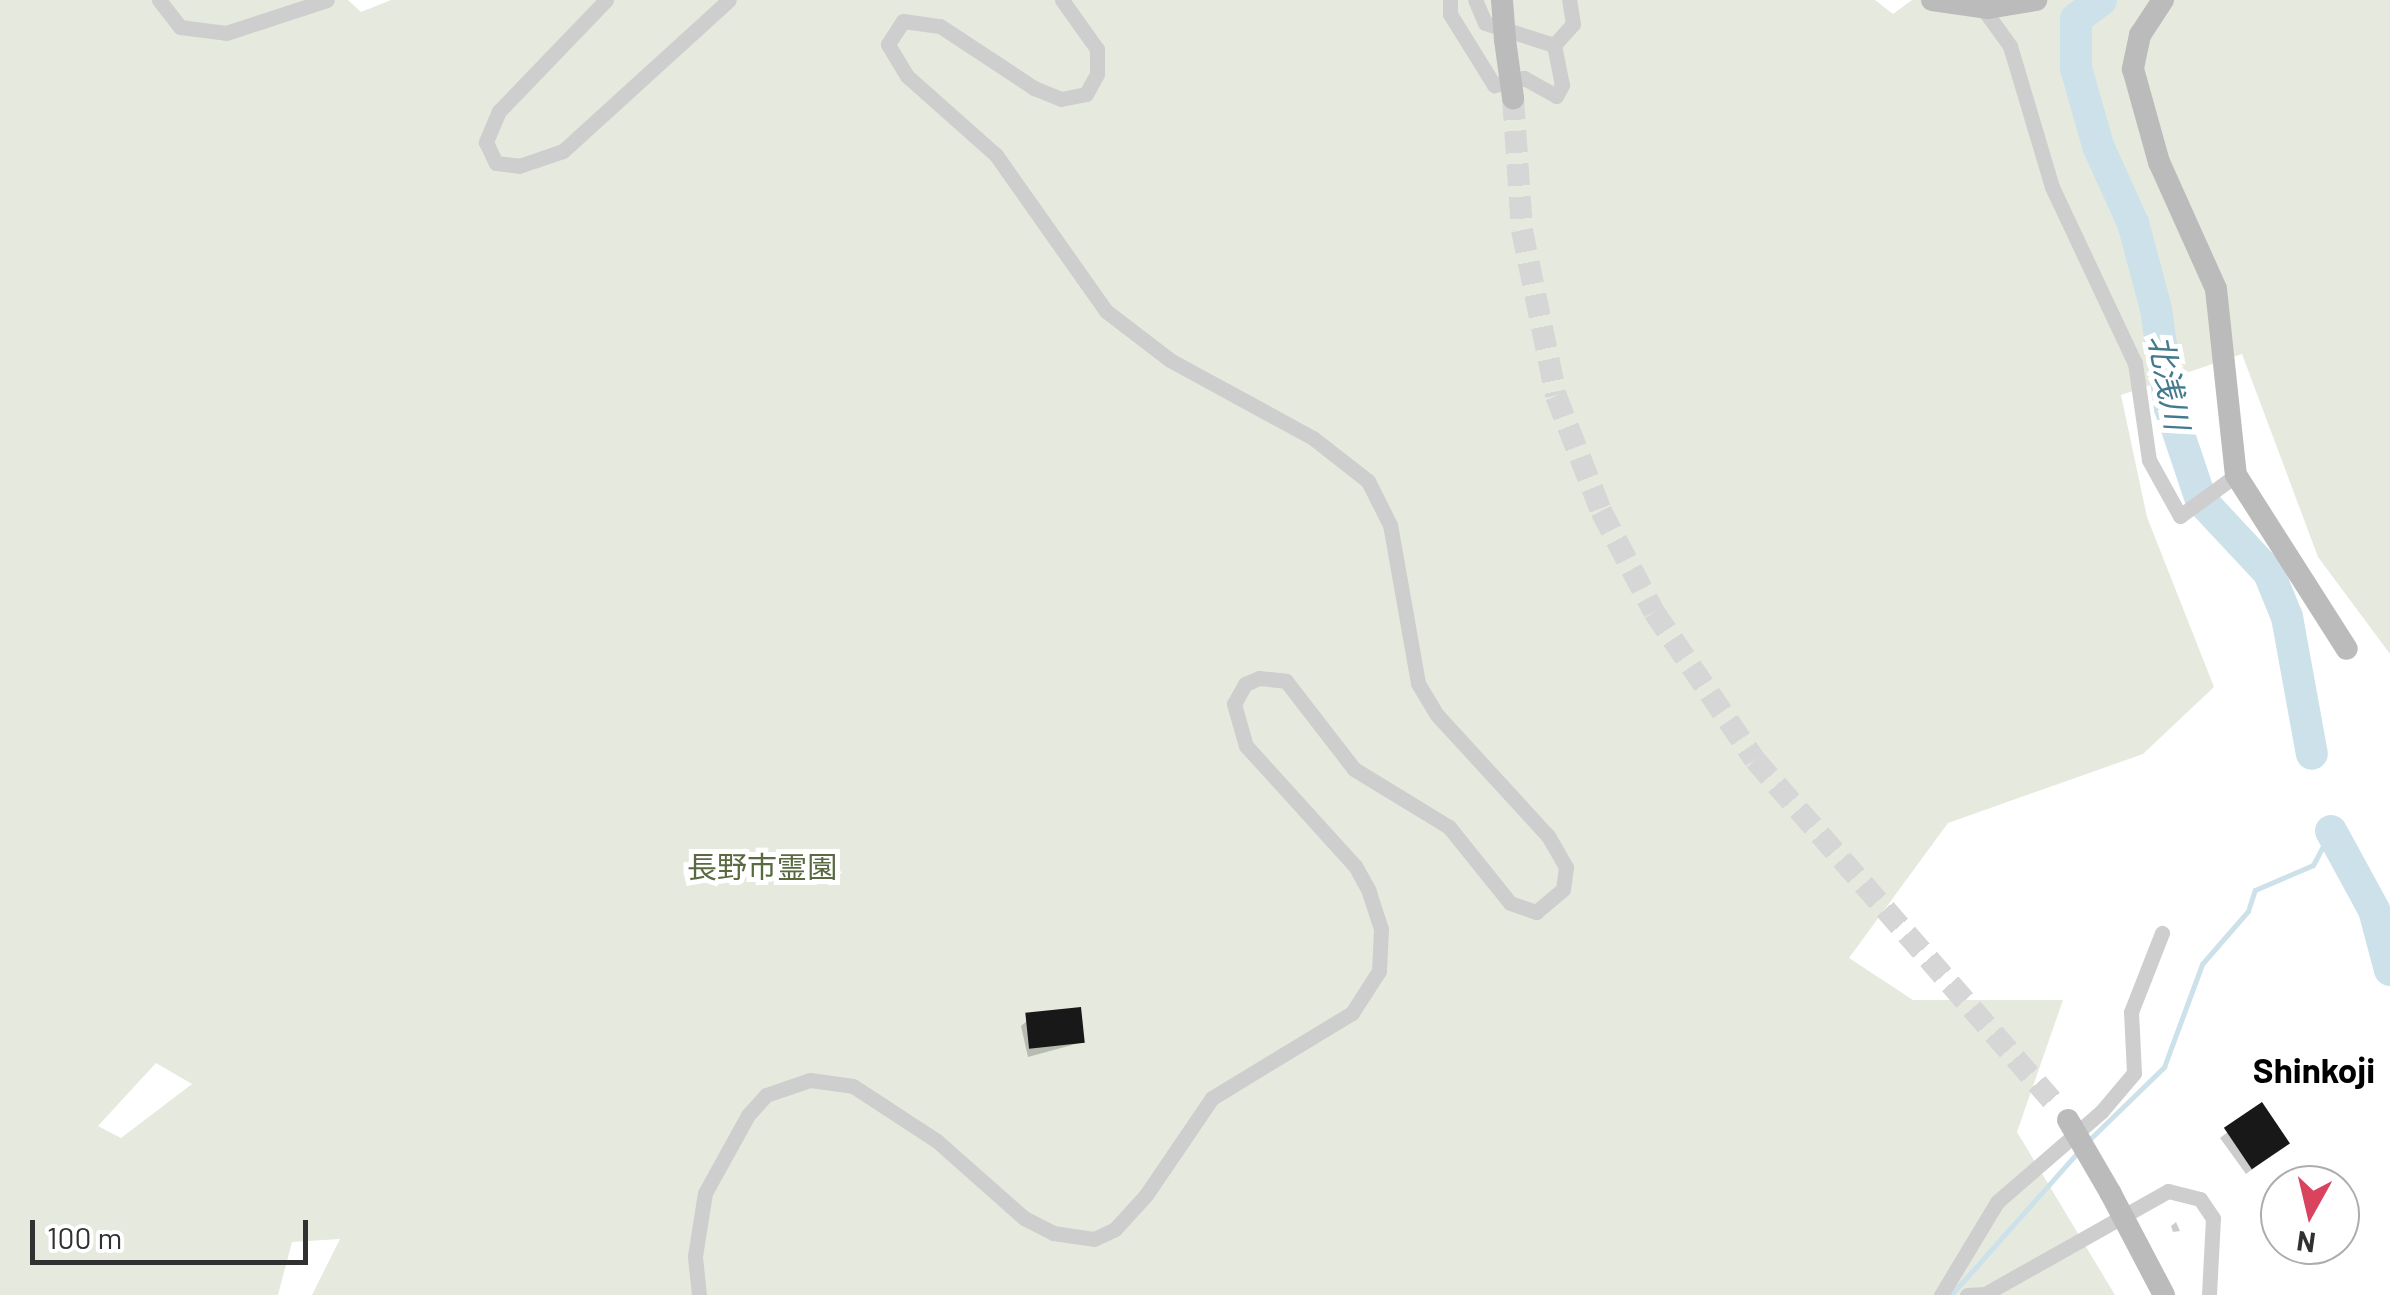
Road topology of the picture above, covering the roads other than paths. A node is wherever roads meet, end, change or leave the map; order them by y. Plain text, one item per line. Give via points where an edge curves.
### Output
1 (159, 0) edge
2 (327, 0) edge
3 (606, 0) edge
4 (729, 0) edge
5 (1062, 0) edge
6 (1450, 0) edge
7 (1476, 0) edge
8 (1502, 0) edge
9 (1569, 0) edge
10 (1932, 0) edge
11 (1976, 0) edge
12 (2036, 0) edge
13 (2163, 0) edge
14 (1554, 44) junction
15 (1512, 90) junction
16 (2236, 475) junction
17 (2346, 649) dead end
18 (2162, 933) dead end
19 (2063, 1114) tunnel mouth
20 (2126, 1214) junction
21 (1985, 1294) edge
22 (699, 1295) edge
23 (1941, 1295) edge
24 (1967, 1295) edge
25 (2164, 1295) edge
26 (2209, 1295) edge

1 - 2 street via 180,27 226,33
3 - 4 street via 499,112 486,142 496,162 518,166 563,150
5 - 22 street via 1097,50 1098,74 1086,94 1061,99 1034,88 940,26 903,22 888,44 908,76 996,154 1106,310 1170,360 1313,438 1368,481 1390,525 1418,682 1438,714 1548,836 1566,867 1563,890 1536,912 1510,904 1450,827 1354,769 1286,682 1259,678 1245,684 1234,704 1246,746 1355,866 1373,904 1381,930 1378,971 1352,1013 1212,1098 1146,1195 1115,1229 1094,1238 1053,1233 1024,1218 937,1141 853,1086 810,1080 766,1095 706,1192 695,1256
6 - 15 street via 1450,14 1494,85
7 - 14 street via 1485,23
8 - 15 main road, bridge
9 - 14 street via 1573,24
10 - 12 main road, bridge via 1988,8
11 - 16 street via 2010,46 2052,187 2135,363 2148,460 2180,516
13 - 16 main road via 2140,35 2134,69 2159,162 2216,289
14 - 15 street via 1562,86 1556,96 1524,78
16 - 17 main road
18 - 23 street via 2132,1012 2134,1073 2101,1112 1997,1202
19 - 20 main road, bridge
20 - 21 street
20 - 25 main road
20 - 26 street via 2168,1191 2200,1199 2213,1218
21 - 24 street

